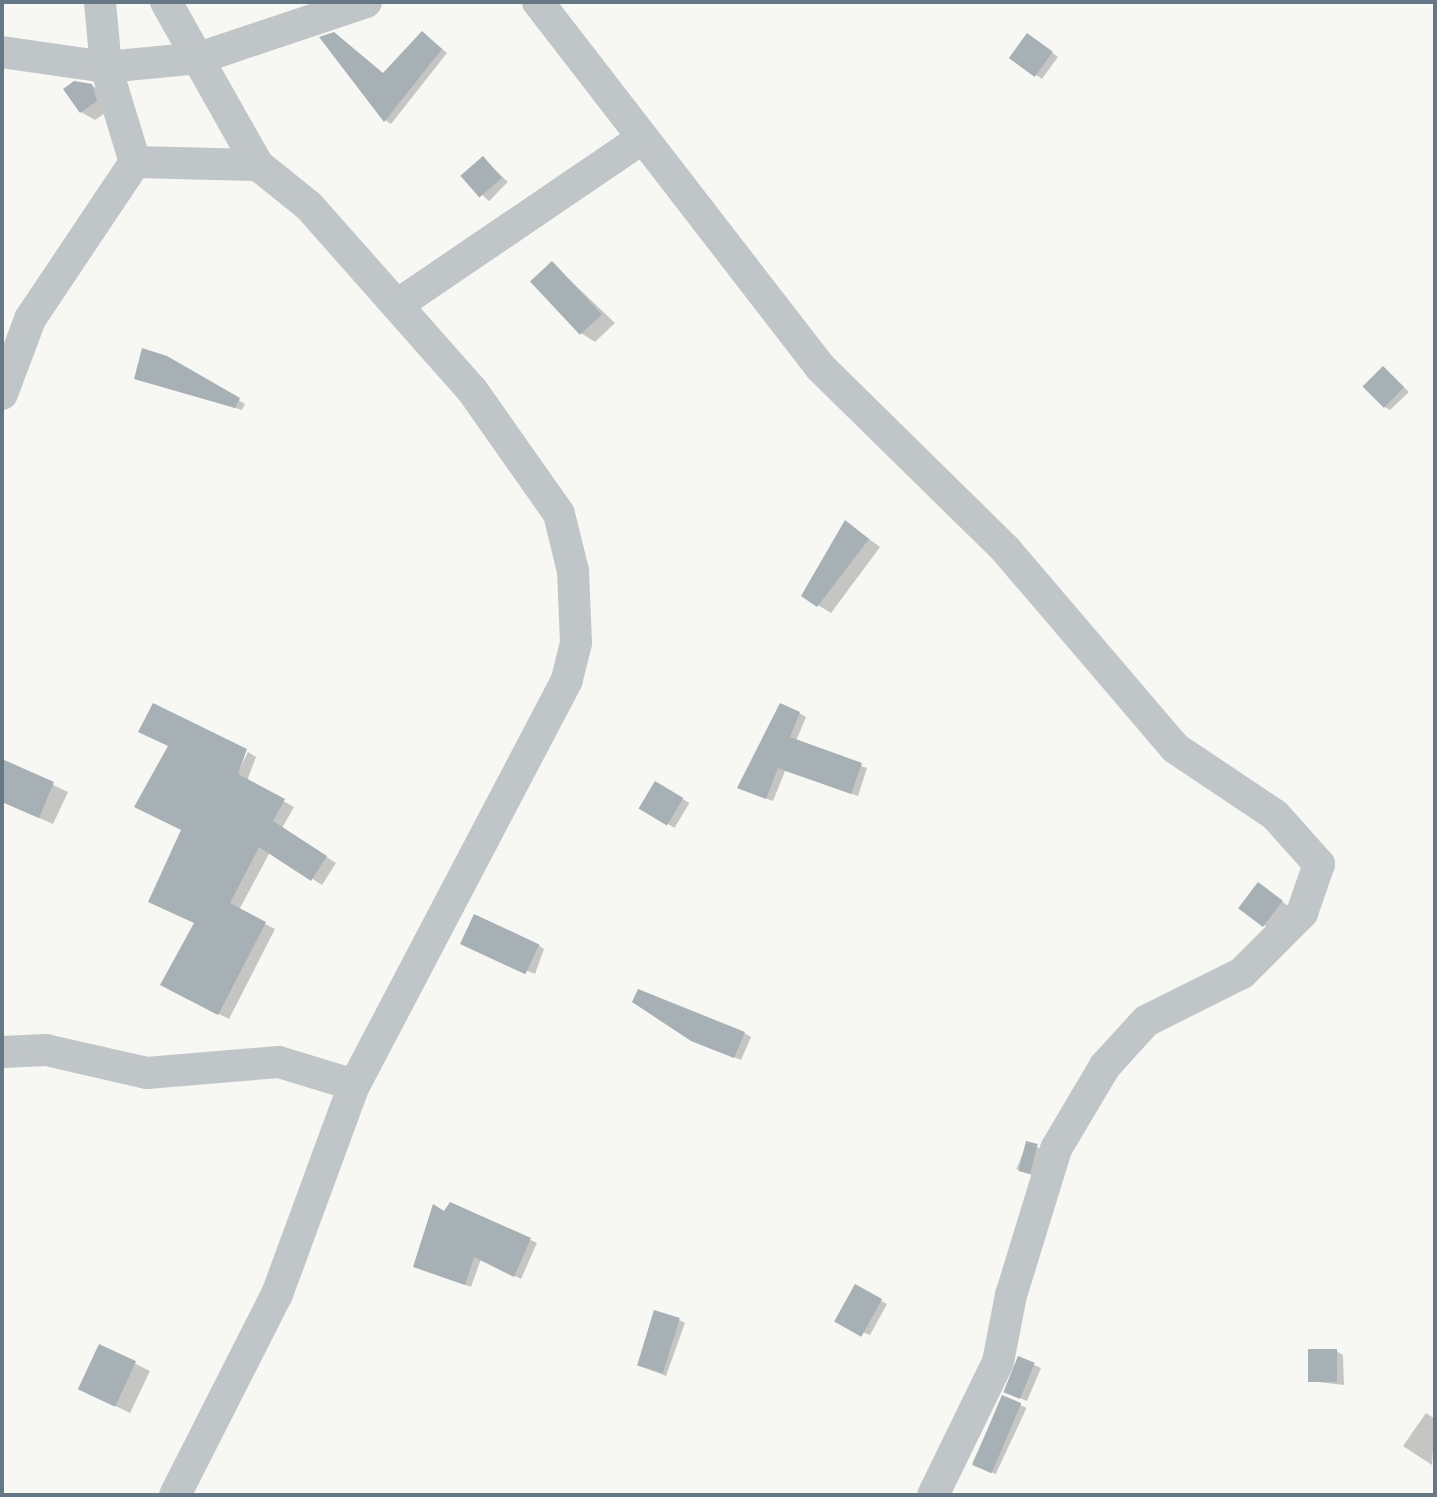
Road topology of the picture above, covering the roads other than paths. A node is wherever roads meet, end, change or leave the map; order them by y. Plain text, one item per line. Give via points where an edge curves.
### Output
1 (100, 2) edge
2 (166, 2) edge
3 (366, 2) edge
4 (538, 2) edge
5 (2, 52) edge
6 (199, 58) junction
7 (106, 67) junction
8 (643, 138) junction
9 (135, 162) junction
10 (258, 165) junction
11 (397, 305) junction
12 (2, 394) edge
13 (2, 1052) edge
14 (354, 1085) junction
15 (176, 1495) edge
16 (933, 1495) edge

1 - 7 street
2 - 6 street
3 - 6 street
4 - 8 street
5 - 7 street
6 - 7 street
6 - 10 street
7 - 9 street
8 - 11 street
8 - 16 street via 820,367 1006,550 1175,748 1275,815 1319,864 1302,914 1242,973 1146,1021 1105,1066 1056,1149 1011,1295 998,1363
9 - 10 street
9 - 12 street via 30,319
10 - 11 street via 309,206
11 - 14 street via 512,441 559,514 573,571 576,643 567,681
13 - 14 street via 46,1050 147,1073 279,1062
14 - 15 street via 277,1293

